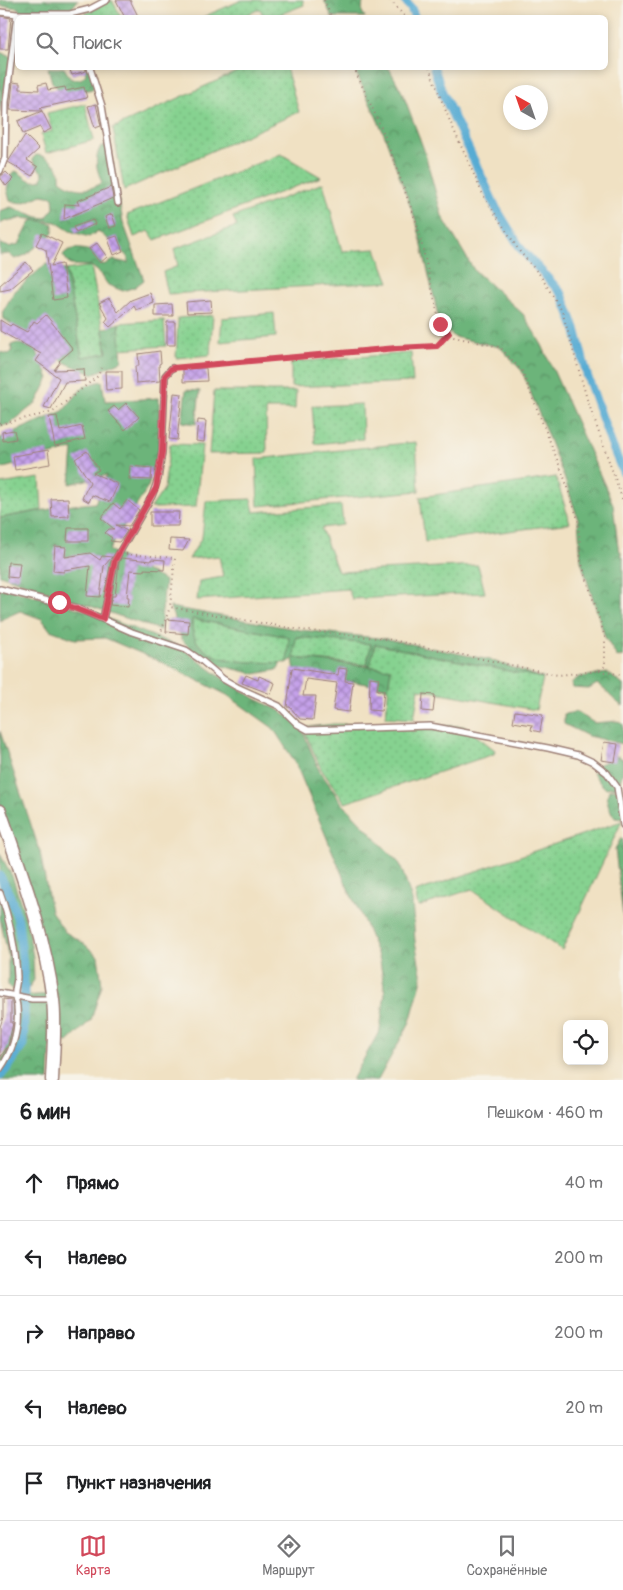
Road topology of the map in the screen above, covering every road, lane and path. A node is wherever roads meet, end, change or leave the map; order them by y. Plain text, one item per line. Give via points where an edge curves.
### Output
1 (107, 0) edge
2 (324, 0) edge
3 (390, 0) edge
4 (0, 12) edge
5 (17, 14) joint
6 (44, 15) edge
7 (74, 15) edge
8 (331, 15) edge
9 (403, 15) edge
10 (15, 30) edge
11 (91, 70) edge
12 (355, 70) edge
13 (430, 70) edge
14 (0, 171) edge
15 (118, 203) dead end
16 (449, 333) junction
17 (101, 368) dead end
18 (172, 368) joint
19 (0, 424) edge
20 (623, 501) edge
21 (118, 554) junction
22 (0, 589) edge
23 (170, 607) junction
24 (103, 619) junction
25 (158, 640) junction
26 (599, 671) junction
27 (623, 674) edge
28 (0, 811) edge
29 (623, 825) edge
30 (0, 893) edge
31 (0, 993) edge
32 (16, 997) junction
33 (53, 999) junction
34 (0, 1070) edge
35 (52, 1080) edge

1 - 7 lane
2 - 8 path
3 - 9 path
4 - 5 lane
5 - 6 lane
10 - 14 lane via 6,102 5,158
11 - 15 lane via 102,106
12 - 16 path via 384,134 417,224 440,324
13 - 20 path via 483,195 562,311 586,399
16 - 18 path via 437,346
16 - 26 path via 454,337 500,347 522,372 578,520 581,561 605,638 604,666
17 - 19 path via 98,376 53,412
18 - 21 lane via 165,376 162,452 156,488
21 - 23 path via 175,558
21 - 24 lane via 112,567
22 - 24 lane via 59,602
23 - 25 path
23 - 26 path via 301,630 387,639 558,674
24 - 25 lane
25 - 29 lane via 186,650 223,679 279,706 308,730 430,726 578,756 607,773 617,787
26 - 27 path
28 - 33 street via 36,920
30 - 32 lane via 17,975
31 - 32 lane
32 - 33 lane
32 - 34 lane via 16,1035
33 - 35 street

